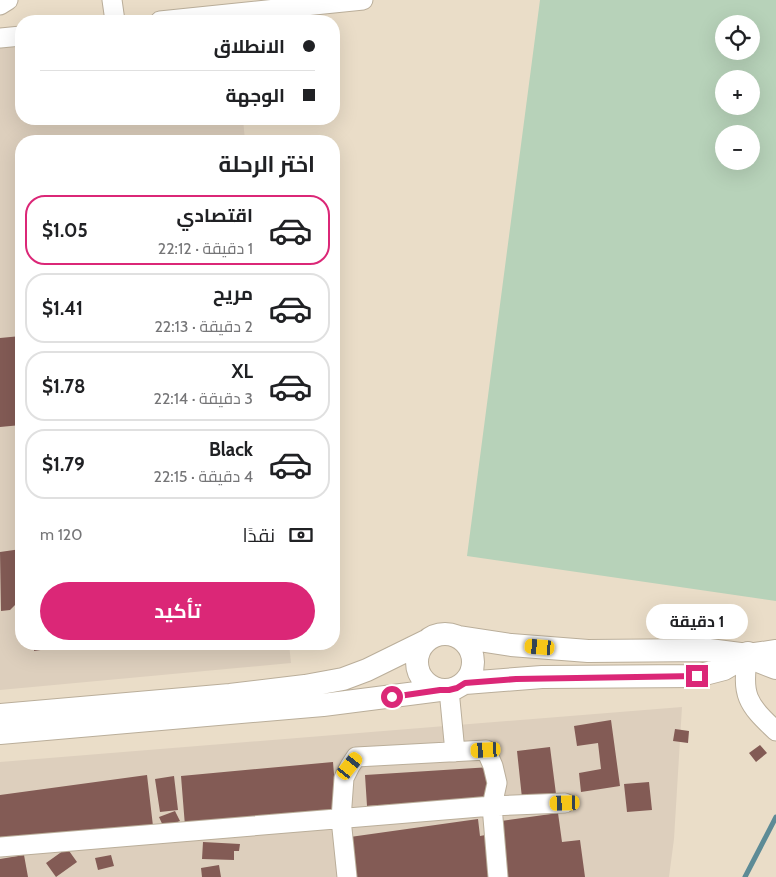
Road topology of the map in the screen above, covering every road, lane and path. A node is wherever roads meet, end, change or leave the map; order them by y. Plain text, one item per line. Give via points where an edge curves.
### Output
1 (8, 0) edge
2 (112, 0) edge
3 (363, 0) edge
4 (295, 4) edge
5 (0, 5) edge
6 (113, 15) edge
7 (208, 15) edge
8 (15, 37) edge
9 (0, 38) edge
10 (460, 637) junction
11 (426, 641) junction
12 (776, 651) edge
13 (748, 655) junction
14 (776, 666) edge
15 (451, 688) junction
16 (0, 715) edge
17 (776, 732) edge
18 (0, 733) edge
19 (455, 752) junction
20 (565, 803) dead end
21 (492, 806) junction
22 (341, 819) junction
23 (0, 847) edge
24 (347, 877) edge
25 (498, 877) edge

1 - 5 street
2 - 6 street
3 - 4 street
4 - 7 street
8 - 9 street
10 - 11 main road via 442,634
10 - 13 main road via 588,651 709,650
10 - 15 main road via 471,650 473,668
11 - 15 main road via 418,657 419,674 432,687
11 - 16 main road via 343,679 305,686
12 - 13 main road
13 - 14 highway
13 - 15 main road via 724,669 697,676 542,677
13 - 17 street via 744,676 747,698
15 - 18 main road via 323,705
15 - 19 street
19 - 21 street via 486,750 497,783
19 - 22 street via 356,757 344,778
20 - 21 street
21 - 22 street
21 - 25 street
22 - 23 street
22 - 24 street

